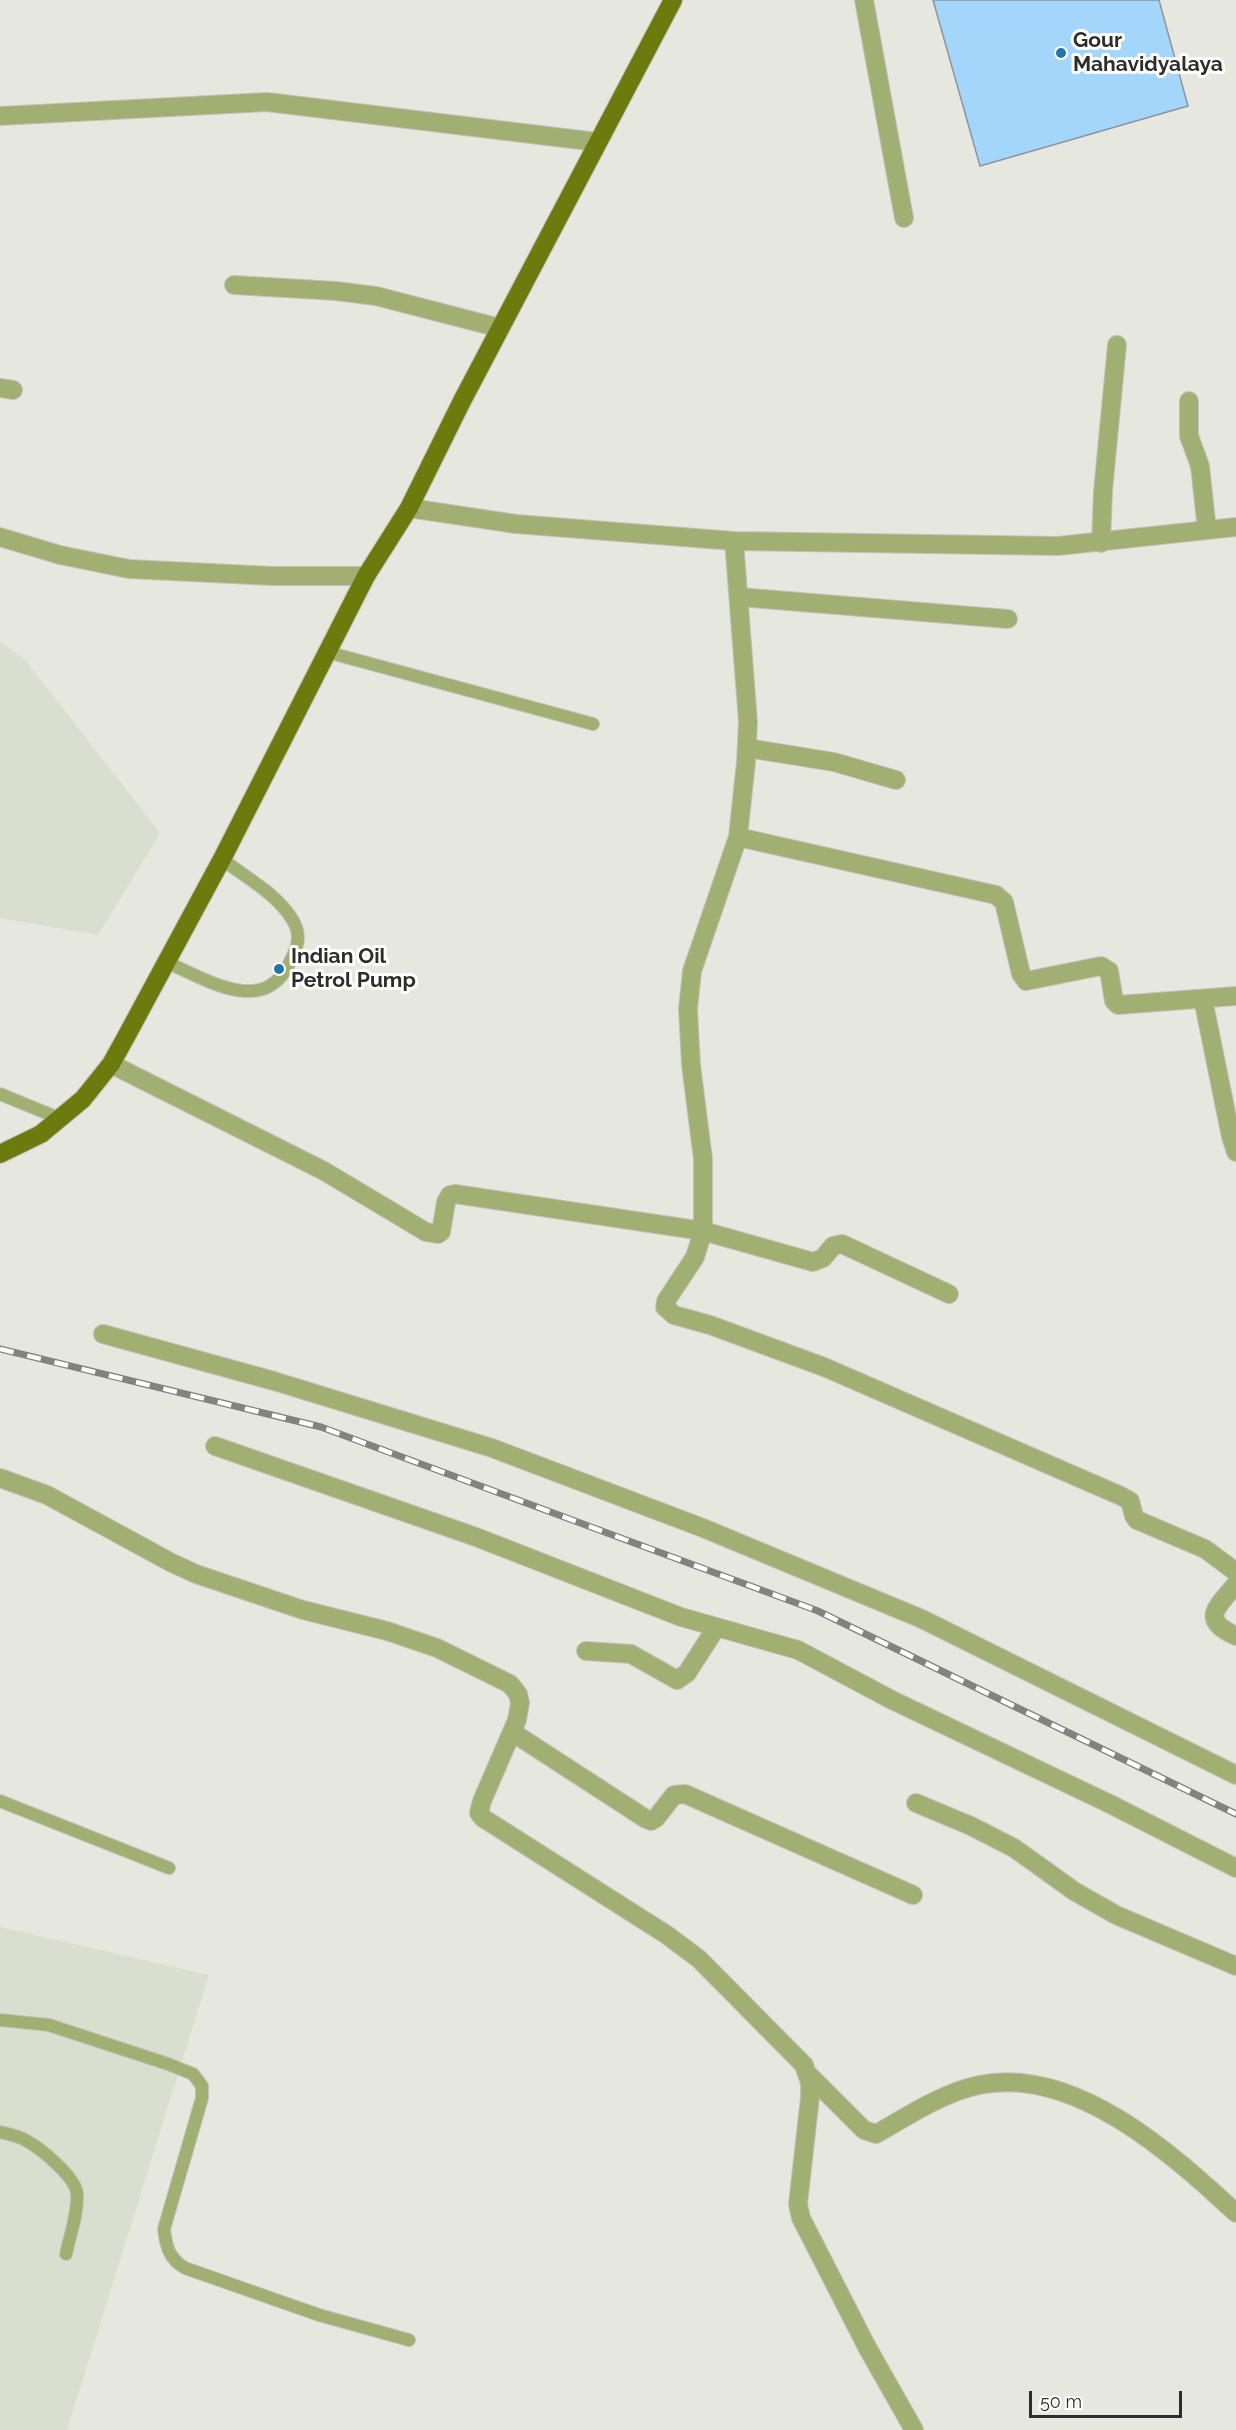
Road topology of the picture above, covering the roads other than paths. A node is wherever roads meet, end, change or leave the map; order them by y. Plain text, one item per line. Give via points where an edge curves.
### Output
1 (673, 0) edge
2 (864, 0) edge
3 (0, 116) edge
4 (597, 142) junction
5 (904, 218) dead end
6 (234, 285) dead end
7 (500, 328) junction
8 (1117, 345) dead end
9 (1189, 401) dead end
10 (409, 508) junction
11 (1236, 527) edge
12 (1207, 530) junction
13 (0, 537) edge
14 (734, 541) junction
15 (1101, 543) junction
16 (366, 576) junction
17 (739, 597) junction
18 (1008, 619) dead end
19 (327, 652) junction
20 (593, 724) dead end
21 (747, 748) junction
22 (896, 780) dead end
23 (738, 837) junction
24 (222, 859) junction
25 (166, 962) junction
26 (1236, 996) edge
27 (1203, 999) junction
28 (111, 1064) junction
29 (0, 1094) edge
30 (61, 1119) junction
31 (1236, 1152) edge
32 (0, 1154) edge
33 (703, 1231) junction
34 (949, 1294) dead end
35 (103, 1334) dead end
36 (215, 1446) dead end
37 (0, 1478) edge
38 (1236, 1572) edge
39 (1236, 1584) edge
40 (716, 1628) junction
41 (1236, 1636) edge
42 (586, 1651) dead end
43 (512, 1732) junction
44 (1236, 1775) edge
45 (0, 1801) edge
46 (916, 1803) dead end
47 (169, 1868) dead end
48 (1236, 1868) edge
49 (913, 1895) dead end
50 (1236, 1966) edge
51 (0, 2020) edge
52 (808, 2074) junction
53 (0, 2132) edge
54 (1236, 2213) edge
55 (66, 2254) dead end
56 (409, 2340) dead end
57 (914, 2430) edge

1 - 4 main road
2 - 5 street
3 - 4 street via 267,102
4 - 7 main road
6 - 7 street via 376,296
7 - 10 main road
8 - 15 street
9 - 12 street via 1189,436 1200,466
10 - 14 street via 516,524
10 - 16 main road
11 - 12 street
12 - 15 street
13 - 16 street via 60,555 129,569
14 - 15 street via 1010,547
14 - 17 street
16 - 19 main road
17 - 18 street
17 - 21 street
19 - 20 lane
19 - 24 main road
21 - 22 street via 834,762
21 - 23 street
23 - 27 street via 996,896 1004,902 1026,981 1101,966 1109,971 1118,1005
23 - 33 street via 692,971 688,1009 703,1159
24 - 25 main road
24 - 25 lane via 281,904 291,918 298,931 298,946 287,969 275,983 243,993
25 - 28 main road
26 - 27 street
27 - 31 street
28 - 30 main road
28 - 33 street via 324,1171 426,1232 441,1232 446,1202 455,1194
29 - 30 lane
30 - 32 main road via 41,1134
33 - 34 street via 813,1262 823,1258 833,1246 842,1244
33 - 38 street via 695,1257 666,1301 665,1306 674,1315 824,1367 1121,1496 1130,1501 1137,1521 1205,1549
35 - 44 street via 492,1448 703,1528 922,1619
36 - 40 street via 476,1537
37 - 43 street via 47,1495 196,1574 303,1610 437,1648 500,1678 518,1694 520,1703
39 - 41 street via 1214,1617 1218,1627
40 - 42 street via 687,1673 677,1680 631,1654
40 - 48 street via 798,1650
43 - 49 street via 646,1819 656,1818 674,1795 686,1794
43 - 52 street via 482,1801 479,1813 483,1818 699,1959 804,2065
45 - 47 lane
46 - 50 street via 1014,1848 1116,1915
51 - 56 lane via 66,2030 168,2064 198,2079 202,2098 164,2229 166,2244 176,2263 319,2315
52 - 54 street via 864,2130 876,2134 967,2089 1010,2081 1040,2084 1090,2104 1143,2137 1182,2164
52 - 57 street via 810,2097 798,2204 801,2218
53 - 55 lane via 36,2146 76,2187 76,2208

